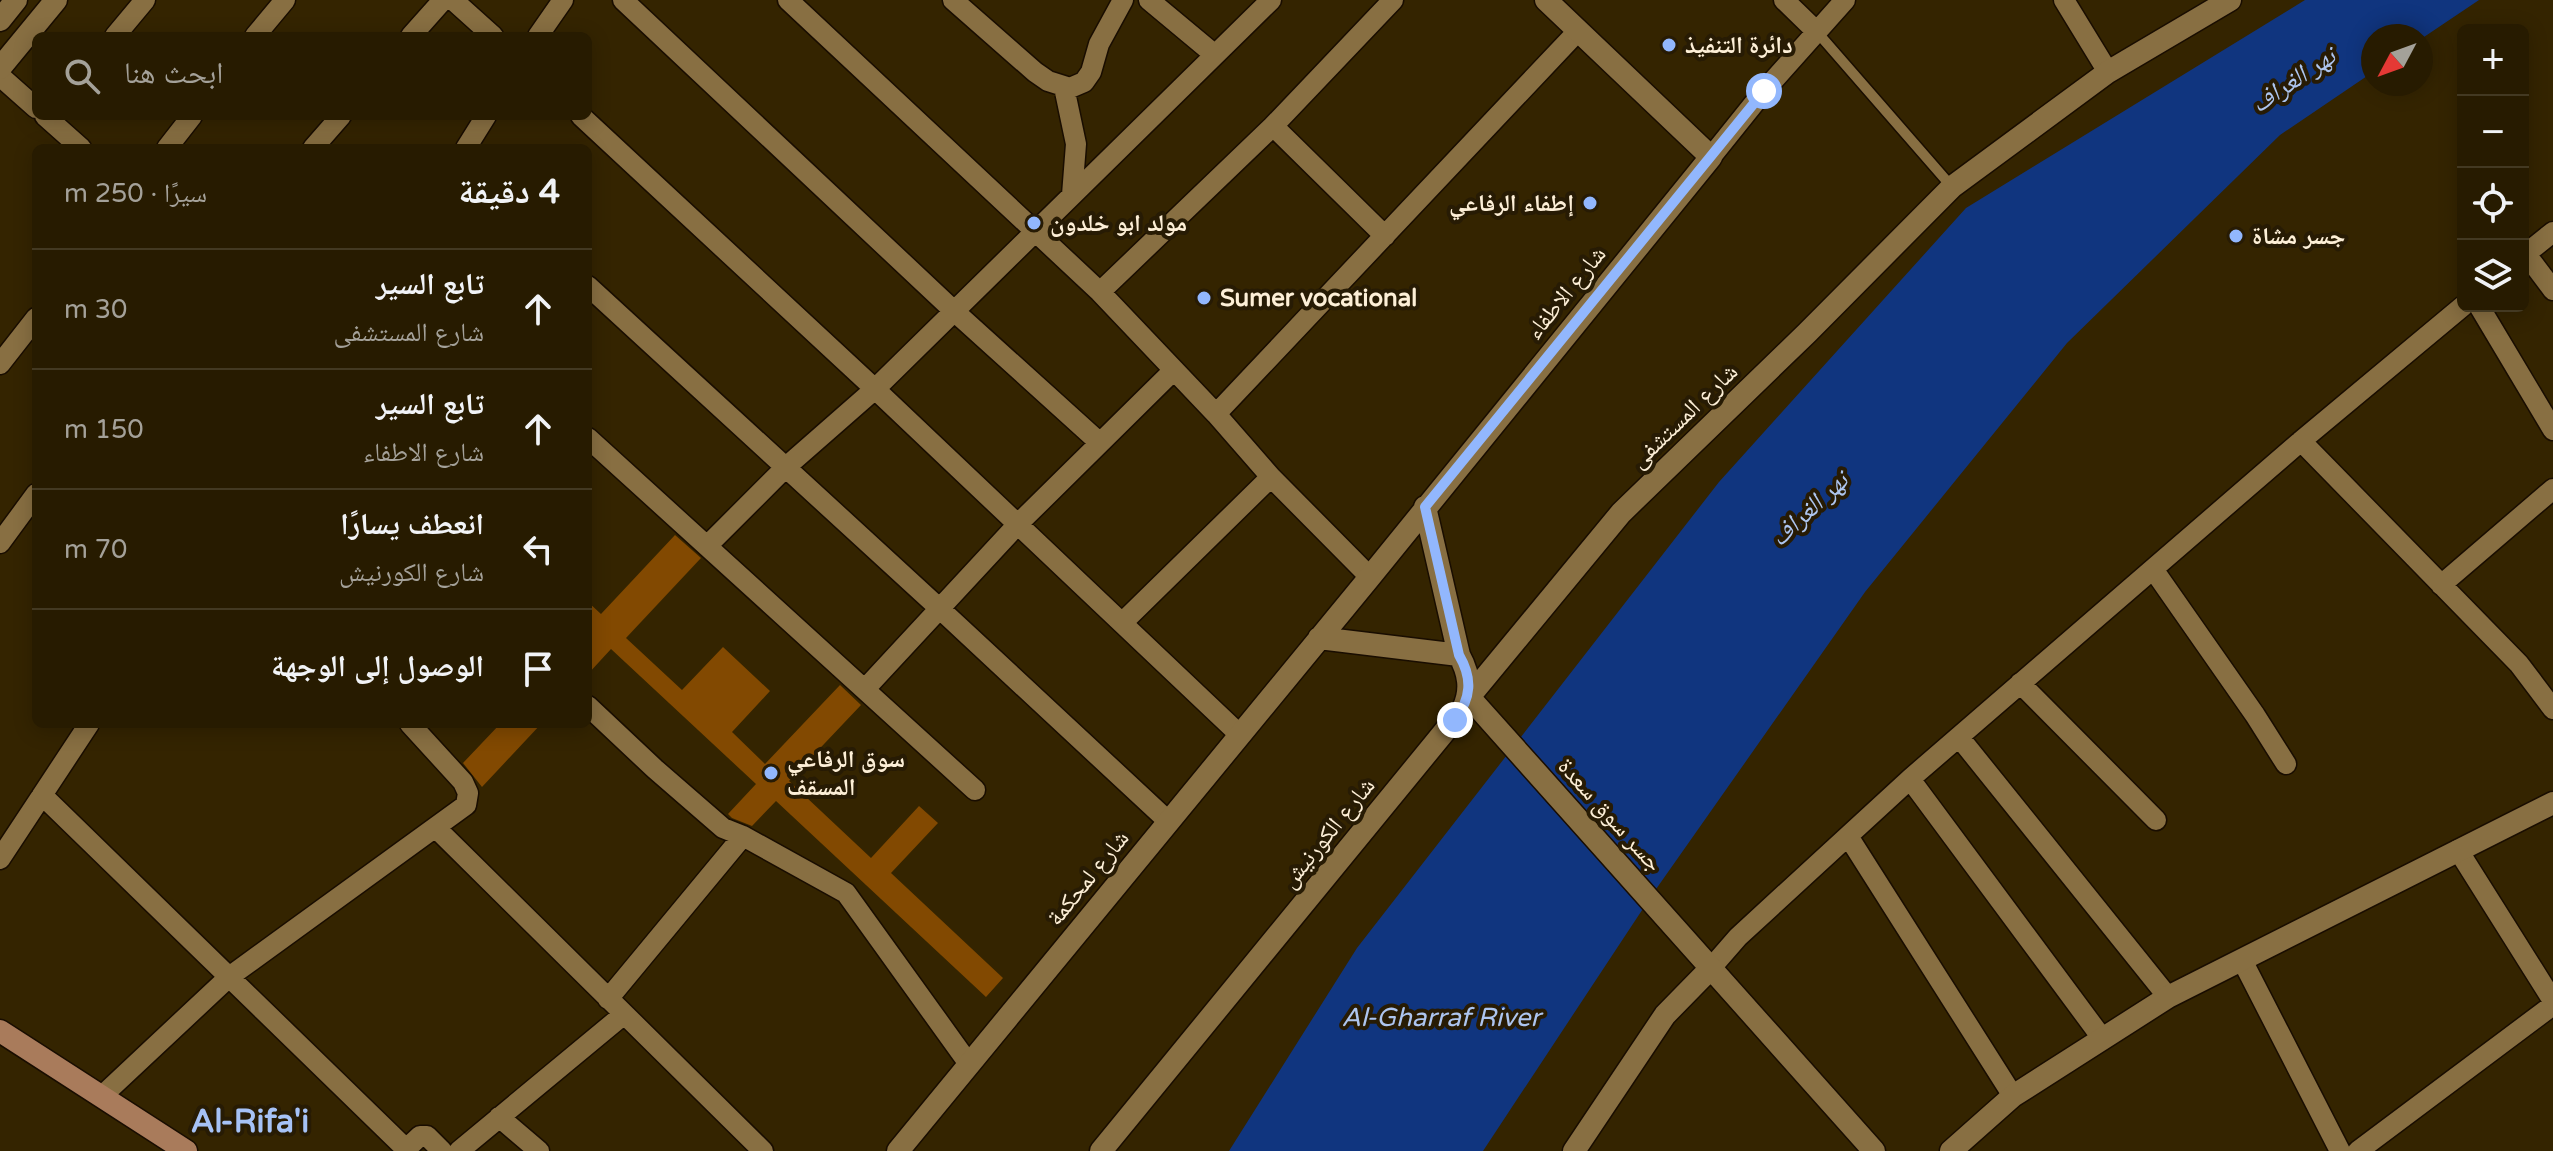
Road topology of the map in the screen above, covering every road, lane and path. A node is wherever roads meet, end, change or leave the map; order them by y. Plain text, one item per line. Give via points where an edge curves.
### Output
1 (16, 0) edge
2 (56, 0) edge
3 (145, 0) edge
4 (285, 0) edge
5 (443, 0) edge
6 (453, 0) edge
7 (563, 0) edge
8 (623, 0) edge
9 (788, 0) edge
10 (953, 0) edge
11 (1123, 0) edge
12 (1149, 0) edge
13 (1271, 0) edge
14 (1393, 0) edge
15 (1546, 0) edge
16 (1784, 0) edge
17 (1845, 0) edge
18 (2064, 0) edge
19 (2230, 0) edge
20 (0, 20) edge
21 (1578, 31) junction
22 (118, 32) edge
23 (258, 32) edge
24 (415, 32) edge
25 (489, 32) edge
26 (541, 32) edge
27 (1817, 32) junction
28 (1215, 55) junction
29 (0, 68) edge
30 (2108, 72) junction
31 (0, 76) edge
32 (1064, 87) junction
33 (32, 104) edge
34 (50, 120) edge
35 (189, 120) edge
36 (338, 120) edge
37 (484, 120) edge
38 (585, 120) edge
39 (1273, 126) junction
40 (77, 144) edge
41 (170, 144) edge
42 (316, 144) edge
43 (468, 144) edge
44 (1711, 157) junction
45 (1952, 187) junction
46 (1072, 195) junction
47 (1035, 231) junction
48 (2553, 232) edge
49 (1385, 236) junction
50 (2529, 252) edge
51 (2529, 260) edge
52 (592, 290) edge
53 (2553, 290) edge
54 (1100, 292) junction
55 (954, 311) junction
56 (2457, 311) edge
57 (2483, 312) edge
58 (32, 323) edge
59 (0, 364) edge
60 (1174, 370) junction
61 (875, 389) junction
62 (1216, 414) junction
63 (2553, 430) edge
64 (2301, 441) junction
65 (592, 442) edge
66 (1100, 443) junction
67 (786, 467) junction
68 (1271, 477) junction
69 (2553, 489) edge
70 (32, 499) edge
71 (1425, 507) junction
72 (1018, 524) junction
73 (0, 543) edge
74 (707, 546) junction
75 (2153, 569) junction
76 (1370, 577) junction
77 (2441, 585) junction
78 (939, 608) junction
79 (1122, 623) junction
80 (1319, 638) junction
81 (1459, 655) junction
82 (2020, 683) junction
83 (865, 689) junction
84 (1469, 697) junction
85 (2553, 709) edge
86 (592, 710) edge
87 (86, 728) edge
88 (414, 728) edge
89 (1239, 734) junction
90 (1959, 737) junction
91 (2286, 764) dead end
92 (1910, 779) junction
93 (975, 790) dead end
94 (42, 795) junction
95 (2553, 803) edge
96 (2156, 820) dead end
97 (1168, 821) junction
98 (436, 828) junction
99 (743, 836) junction
100 (1848, 836) junction
101 (2458, 850) junction
102 (0, 859) edge
103 (2242, 960) junction
104 (1711, 968) junction
105 (229, 977) junction
106 (2168, 997) junction
107 (608, 999) junction
108 (2553, 1003) edge
109 (623, 1015) junction
110 (0, 1031) edge
111 (2102, 1038) junction
112 (969, 1064) junction
113 (102, 1096) junction
114 (2013, 1096) junction
115 (499, 1117) junction
116 (405, 1150) edge
117 (186, 1151) edge
118 (442, 1151) edge
119 (459, 1151) edge
120 (539, 1151) edge
121 (763, 1151) edge
122 (898, 1151) edge
123 (1101, 1151) edge
124 (1574, 1151) edge
125 (1874, 1151) edge
126 (1951, 1151) edge
127 (2340, 1151) edge
128 (2358, 1151) edge

1 - 20 street
2 - 29 street
3 - 22 street
4 - 23 street
5 - 24 street
6 - 25 street
7 - 26 street
8 - 55 street
9 - 47 street
10 - 32 street via 1035,72
11 - 32 street via 1099,44 1091,72 1084,82
12 - 28 street
13 - 28 street
14 - 39 street
15 - 21 street
16 - 27 street
17 - 27 street
18 - 30 street
19 - 30 street, شارع المستشفى
21 - 44 street
21 - 49 street
27 - 44 street
27 - 45 lane
28 - 46 street
30 - 45 street, شارع المستشفى
31 - 33 street
32 - 46 street via 1076,144
34 - 40 street
35 - 41 street
36 - 42 street
37 - 43 street
38 - 61 street
39 - 49 street
39 - 54 street
44 - 71 street, شارع الاطفاء
45 - 84 street, شارع المستشفى via 1621,513
46 - 47 street
47 - 54 street
47 - 55 street
48 - 50 street
49 - 62 street
51 - 53 street
52 - 67 street
54 - 60 street
55 - 61 street
55 - 66 street
56 - 64 street
57 - 63 street
58 - 59 street
60 - 62 street
60 - 66 street
61 - 67 street
61 - 72 street
62 - 68 street
64 - 75 street
64 - 77 street
65 - 74 street
66 - 72 street
67 - 74 street
67 - 78 street
68 - 76 street
68 - 79 street
69 - 77 street
70 - 73 street
71 - 76 street, شارع الاطفاء
71 - 81 street
72 - 78 street
72 - 79 street
74 - 83 street
75 - 82 street
75 - 91 street
76 - 80 street, شارع الاطفاء
77 - 85 street via 2519,664
78 - 83 street
78 - 97 street
79 - 89 street
80 - 81 street
80 - 89 street, شارع لمحكمة
81 - 84 street via 1469,677
82 - 90 street
82 - 96 street
83 - 93 street
84 - 104 street, جسر سوق سعدة
84 - 123 street, شارع الكورنيش
86 - 99 street via 723,828
87 - 94 street
88 - 98 street via 468,793 466,805
89 - 97 street, شارع لمحكمة
90 - 92 street
90 - 106 street
92 - 100 street
92 - 111 street
94 - 102 street
94 - 105 street
95 - 101 street
97 - 112 street, شارع لمحكمة
98 - 105 street
98 - 107 street
99 - 107 street
99 - 112 street via 846,893
100 - 104 street
100 - 114 street
101 - 103 street
101 - 108 street
103 - 106 street
103 - 127 street
104 - 124 street via 1665,1015
104 - 125 street, جسر سوق سعدة
105 - 113 street
105 - 116 street
106 - 111 street
107 - 109 street
108 - 128 street
109 - 115 street
109 - 121 street
110 - 113 main road
111 - 114 street
112 - 122 street, شارع لمحكمة
113 - 117 main road
114 - 126 street
115 - 119 street
115 - 120 street
116 - 118 street via 427,1136

